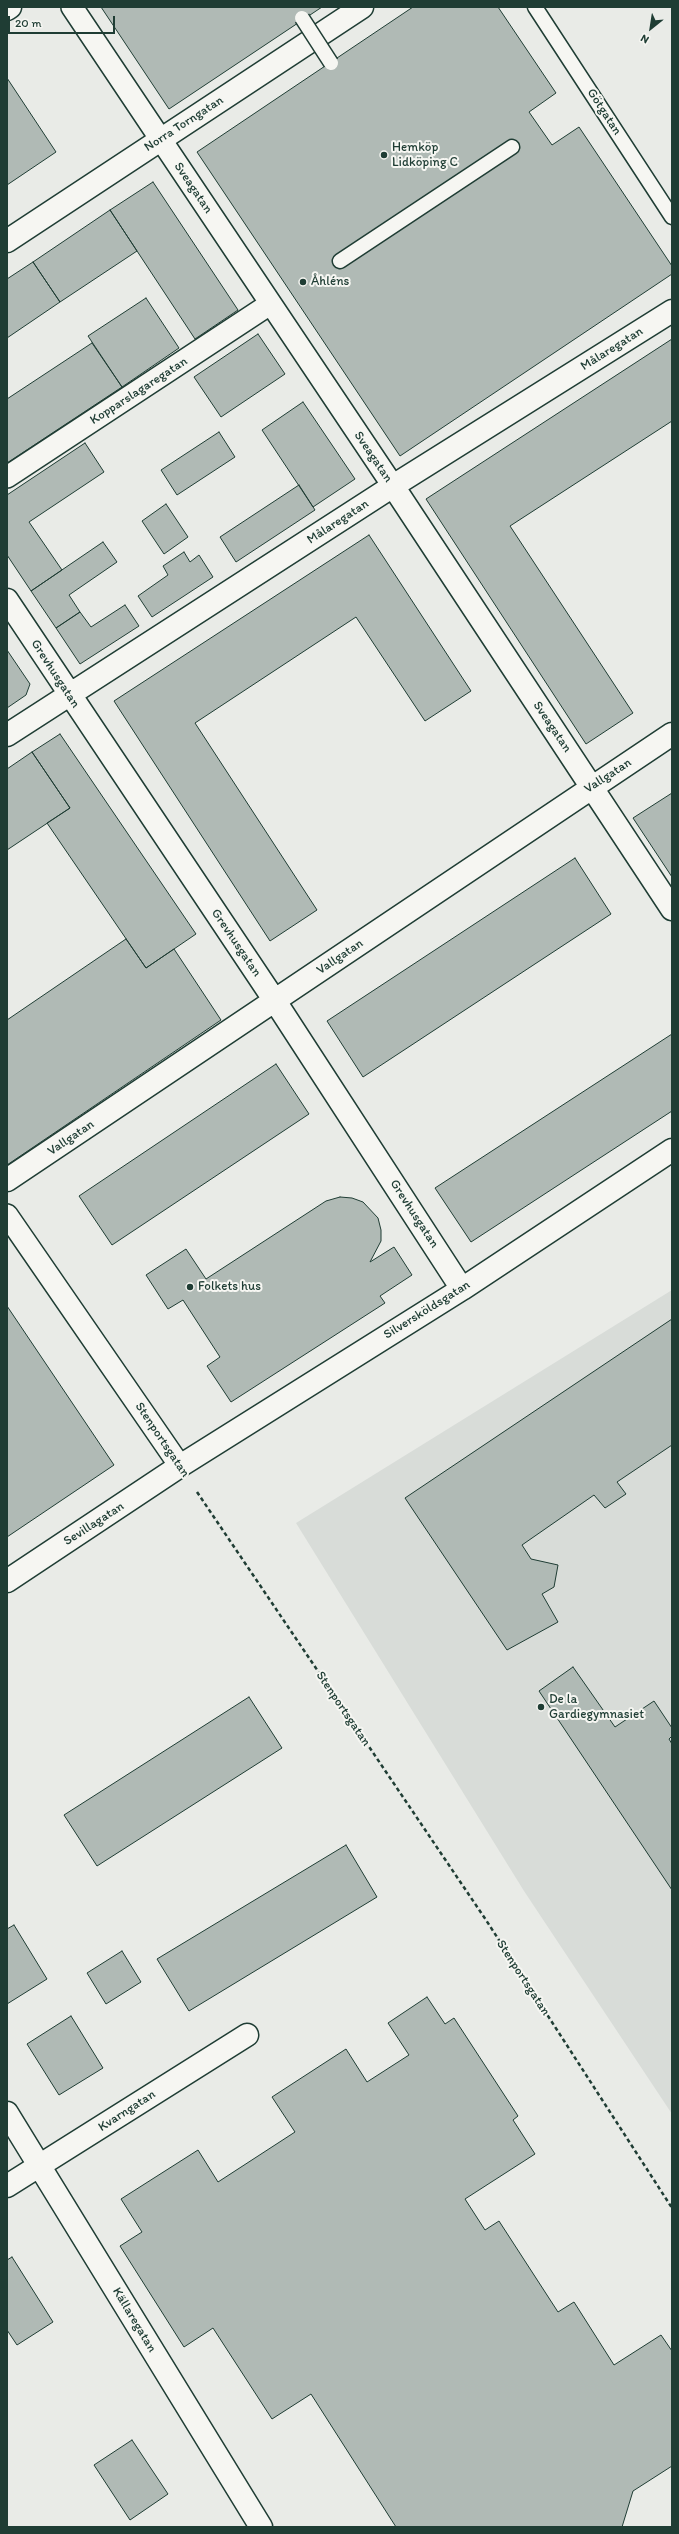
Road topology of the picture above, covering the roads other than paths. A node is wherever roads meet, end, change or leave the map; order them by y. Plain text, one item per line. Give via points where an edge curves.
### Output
1 (10, 7) edge
2 (72, 7) edge
3 (362, 7) edge
4 (535, 7) edge
5 (7, 9) edge
6 (302, 18) dead end
7 (331, 63) dead end
8 (160, 140) junction
9 (512, 147) dead end
10 (672, 217) edge
11 (7, 241) edge
12 (340, 261) dead end
13 (270, 304) junction
14 (672, 311) edge
15 (7, 477) edge
16 (393, 486) junction
17 (7, 600) edge
18 (70, 697) junction
19 (672, 734) edge
20 (7, 735) edge
21 (591, 786) junction
22 (672, 909) edge
23 (276, 1001) junction
24 (672, 1150) edge
25 (7, 1180) edge
26 (7, 1215) edge
27 (462, 1289) junction
28 (180, 1466) junction
29 (7, 1581) edge
30 (247, 2035) dead end
31 (7, 2113) edge
32 (40, 2166) junction
33 (7, 2186) edge
34 (261, 2527) edge

1 - 5 street
2 - 8 street, Sveagatan
3 - 8 street, Norra Torngatan
4 - 10 lane, Götgatan
6 - 7 lane, bridge
8 - 11 street, Norra Torngatan
8 - 13 street, Sveagatan
9 - 12 lane
13 - 15 street, Kopparslagaregatan
13 - 16 street, Sveagatan
14 - 16 street, Målaregatan
16 - 18 street, Målaregatan
16 - 21 street, Sveagatan
17 - 18 street, Grevhusgatan
18 - 20 street, Målaregatan
18 - 23 street, Grevhusgatan
19 - 21 street, Vallgatan
21 - 22 street, Sveagatan
21 - 23 street, Vallgatan
23 - 25 street, Vallgatan
23 - 27 street, Grevhusgatan
24 - 27 street, Silversköldsgatan
26 - 28 street, Stenportsgatan
27 - 28 street, Silversköldsgatan
28 - 29 street, Sevillagatan
30 - 32 street, Kvarngatan
31 - 32 street, Källaregatan
32 - 33 street, Kvarngatan
32 - 34 street, Källaregatan

